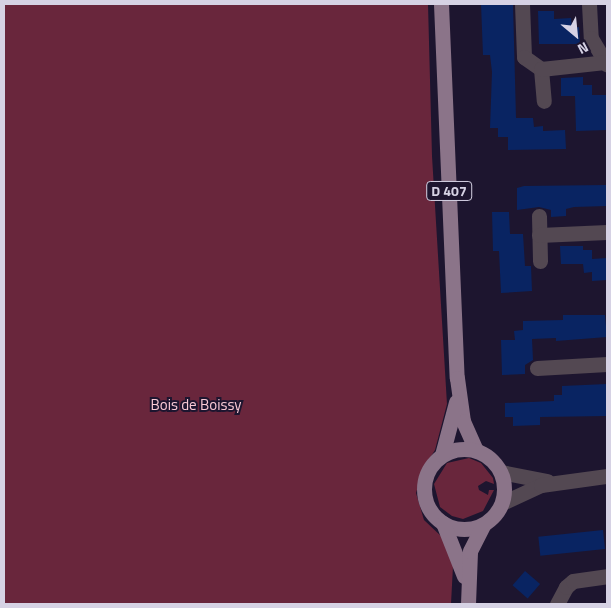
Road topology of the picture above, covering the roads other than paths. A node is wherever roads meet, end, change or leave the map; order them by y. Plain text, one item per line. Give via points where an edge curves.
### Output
1 (441, 4) edge
2 (522, 4) edge
3 (590, 4) edge
4 (606, 64) edge
5 (541, 69) junction
6 (544, 101) dead end
7 (539, 216) dead end
8 (607, 232) edge
9 (539, 235) junction
10 (540, 261) dead end
11 (607, 364) edge
12 (537, 368) dead end
13 (458, 378) junction
14 (476, 450) junction
15 (442, 455) junction
16 (501, 472) junction
17 (607, 476) edge
18 (556, 482) junction
19 (502, 503) junction
20 (442, 523) junction
21 (484, 524) junction
22 (607, 576) edge
23 (468, 599) edge
24 (556, 604) edge

1 - 13 main road, D 407
2 - 5 street via 524,57
3 - 4 street via 591,38
4 - 5 street
5 - 6 street
7 - 9 street
8 - 9 street
9 - 10 street
11 - 12 street
13 - 14 main road, D 407 via 463,421
13 - 15 main road, D 407 via 454,411
14 - 15 main road via 462,449
14 - 16 main road via 488,456
15 - 20 main road via 428,471 424,491 429,510
16 - 18 street
16 - 19 main road via 504,484
17 - 18 street
18 - 19 street via 528,488
19 - 21 main road
20 - 21 main road via 467,529
20 - 23 main road via 457,552
21 - 23 main road via 470,551
22 - 24 street via 573,581

